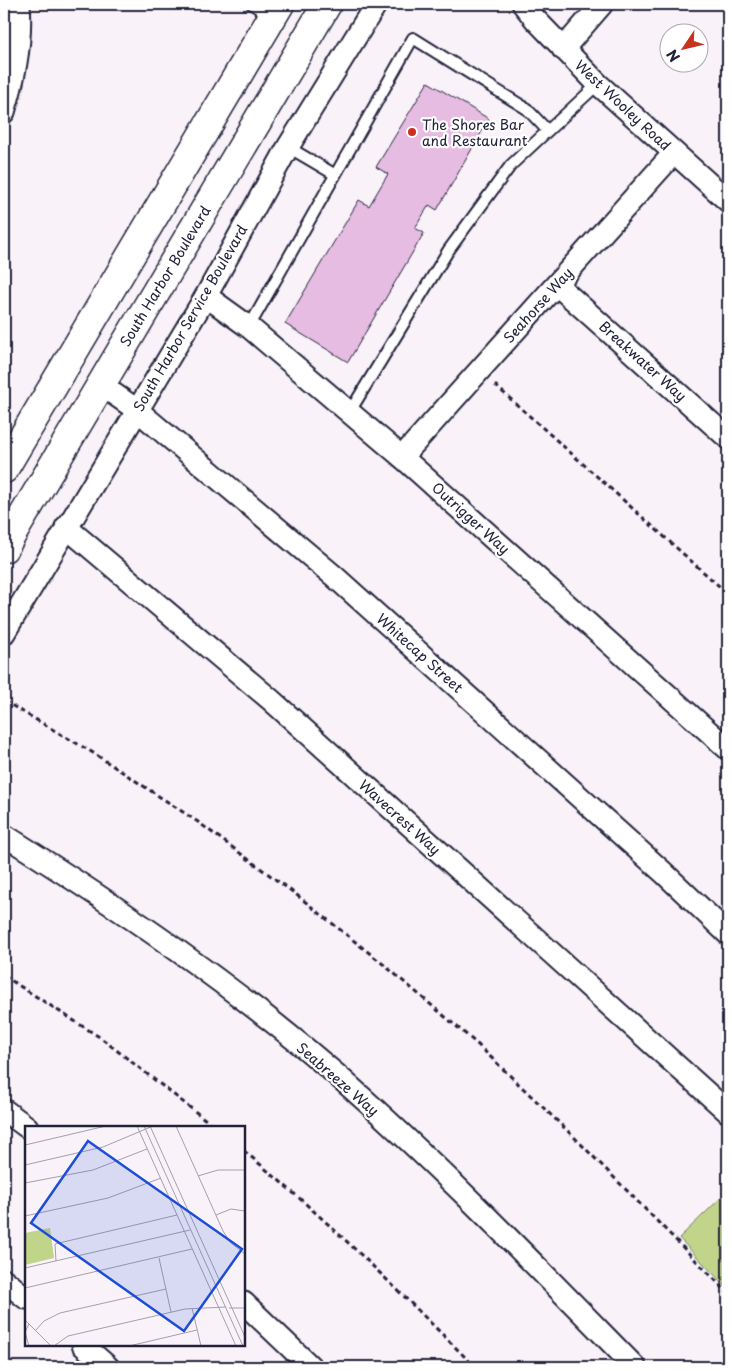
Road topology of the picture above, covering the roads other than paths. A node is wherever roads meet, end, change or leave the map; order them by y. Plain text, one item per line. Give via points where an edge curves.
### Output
1 (20, 4) edge
2 (326, 4) edge
3 (376, 4) edge
4 (524, 4) edge
5 (602, 4) edge
6 (268, 8) edge
7 (563, 49) junction
8 (598, 84) junction
9 (4, 112) edge
10 (547, 130) junction
11 (288, 147) junction
12 (674, 153) junction
13 (334, 174) junction
14 (728, 202) edge
15 (557, 285) junction
16 (206, 296) junction
17 (249, 327) junction
18 (100, 385) junction
19 (137, 410) junction
20 (349, 413) junction
21 (728, 438) edge
22 (402, 457) junction
23 (4, 470) edge
24 (66, 527) junction
25 (4, 548) edge
26 (4, 633) edge
27 (728, 748) edge
28 (4, 835) edge
29 (728, 934) edge
30 (4, 1110) edge
31 (728, 1112) edge
32 (26, 1126) edge
33 (4, 1280) edge
34 (25, 1297) edge
35 (245, 1304) edge
36 (84, 1346) edge
37 (108, 1367) edge
38 (311, 1367) edge
39 (635, 1367) edge

1 - 9 street via 18,52
2 - 18 main road, South Harbor Boulevard
3 - 11 street, South Harbor Service Boulevard
4 - 7 street, West Wooley Road
5 - 7 street
6 - 23 main road
7 - 8 street, West Wooley Road
8 - 10 lane
8 - 12 street, West Wooley Road
10 - 13 lane via 527,109 413,38
10 - 20 lane via 511,165 448,251
11 - 13 lane
11 - 16 street, South Harbor Service Boulevard
12 - 14 street, West Wooley Road
12 - 15 street, Seahorse Way
13 - 17 lane
15 - 21 street, Breakwater Way
15 - 22 street, Seahorse Way
16 - 17 street, Outrigger Way
16 - 19 street, South Harbor Service Boulevard
17 - 20 street, Outrigger Way
18 - 19 street, Whitecap Street
18 - 25 main road, South Harbor Boulevard
19 - 24 street, South Harbor Service Boulevard
19 - 29 street, Whitecap Street via 334,576
20 - 22 street, Outrigger Way
22 - 27 street, Outrigger Way
24 - 26 street, South Harbor Service Boulevard
24 - 31 street, Wavecrest Way via 271,700
28 - 39 street, Seabreeze Way via 98,894 182,953 337,1076 451,1179
30 - 32 street
33 - 34 street
35 - 38 street
36 - 37 street

